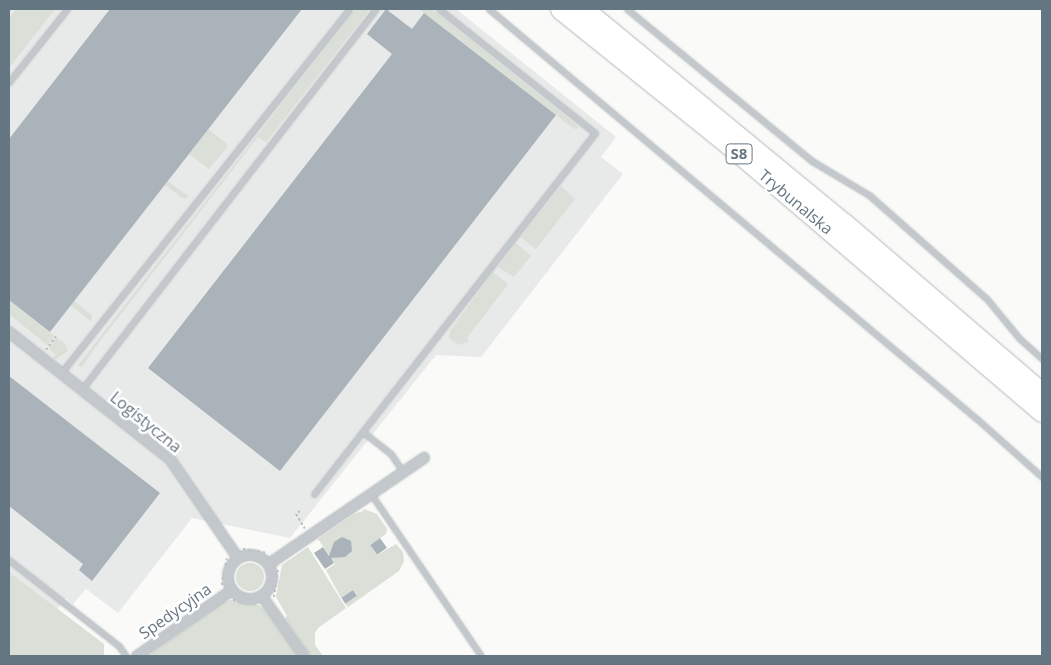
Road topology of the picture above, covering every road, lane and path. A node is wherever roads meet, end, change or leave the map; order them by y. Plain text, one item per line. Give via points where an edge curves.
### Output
1 (67, 9) edge
2 (348, 9) edge
3 (376, 9) edge
4 (439, 9) edge
5 (489, 9) edge
6 (560, 9) edge
7 (584, 9) edge
8 (627, 9) edge
9 (9, 82) edge
10 (9, 332) edge
11 (1042, 359) edge
12 (61, 373) junction
13 (82, 389) junction
14 (1042, 393) edge
15 (1042, 412) edge
16 (363, 432) junction
17 (424, 458) dead end
18 (403, 472) junction
19 (1042, 477) edge
20 (314, 494) dead end
21 (371, 494) junction
22 (300, 511) dead end
23 (304, 531) dead end
24 (226, 540) junction
25 (271, 553) dead end
26 (238, 558) junction
27 (9, 560) edge
28 (274, 566) junction
29 (232, 590) junction
30 (262, 596) junction
31 (214, 602) junction
32 (262, 607) dead end
33 (277, 617) junction
34 (126, 656) edge
35 (136, 656) edge
36 (304, 656) edge
37 (481, 656) edge

1 - 9 lane
2 - 12 lane
3 - 13 lane
4 - 16 lane via 595,132
5 - 19 lane
6 - 15 highway, Trybunalska / S8 via 728,145
7 - 14 highway, Trybunalska / S8 via 844,223
8 - 11 lane via 812,161 869,195 987,299 1019,338
10 - 12 street, Logistyczna
12 - 13 street, Logistyczna
13 - 24 street, Logistyczna via 170,459
16 - 18 lane via 391,454
16 - 20 lane
17 - 18 street
18 - 21 street
21 - 28 street
21 - 37 lane
22 - 23 path via 296,514
24 - 25 path via 231,537 243,549
24 - 26 street, Logistyczna
24 - 31 path via 221,544 227,559 222,583 219,590 210,596
26 - 28 street via 251,554
26 - 29 street via 229,569
27 - 34 lane via 119,646
28 - 30 street via 272,582
28 - 33 path via 274,594 282,613
29 - 30 street via 249,599
29 - 31 street, Spedycyjna
30 - 33 street
31 - 32 path via 217,607 235,600
31 - 35 street, Spedycyjna
33 - 36 street

